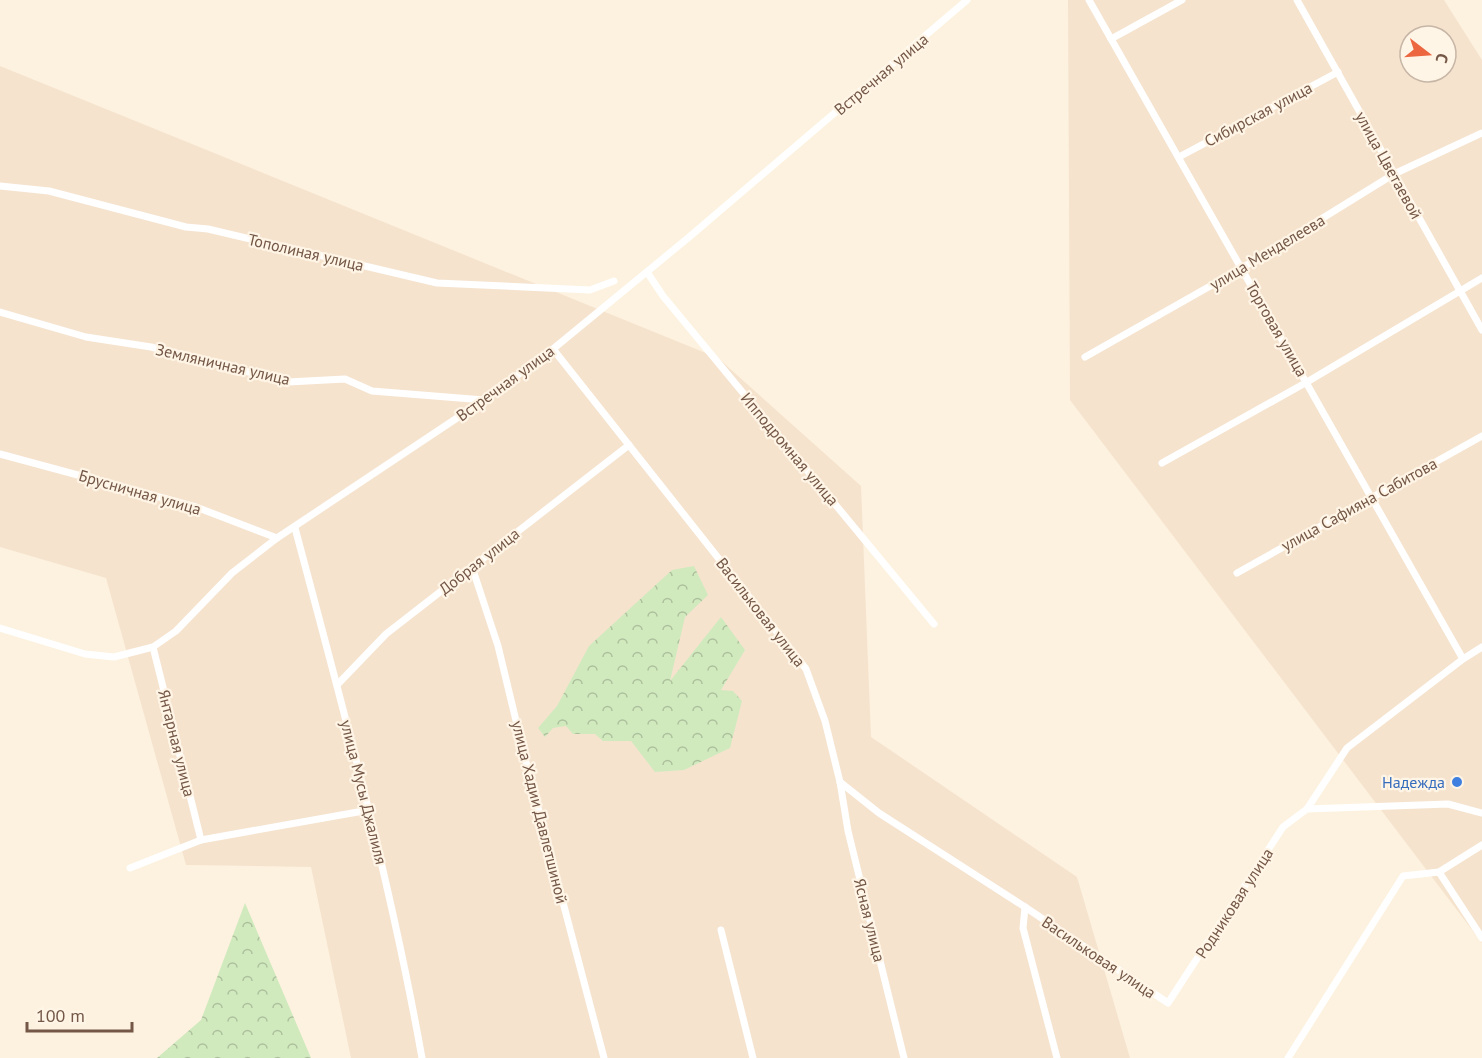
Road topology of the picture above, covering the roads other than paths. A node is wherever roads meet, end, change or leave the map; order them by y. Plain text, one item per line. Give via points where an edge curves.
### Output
1 (968, 0) edge
2 (1089, 0) edge
3 (1182, 0) edge
4 (1297, 0) edge
5 (1111, 39) junction
6 (1338, 72) junction
7 (1482, 133) edge
8 (1179, 157) junction
9 (1394, 174) junction
10 (0, 186) edge
11 (1242, 268) junction
12 (647, 272) junction
13 (1482, 278) edge
14 (614, 281) dead end
15 (1459, 291) junction
16 (0, 312) edge
17 (1482, 330) edge
18 (553, 349) junction
19 (1085, 357) dead end
20 (1307, 382) junction
21 (484, 400) junction
22 (1482, 436) edge
23 (629, 445) junction
24 (0, 454) edge
25 (1162, 463) dead end
26 (1372, 496) junction
27 (295, 528) junction
28 (277, 538) junction
29 (472, 567) junction
30 (1237, 573) dead end
31 (934, 624) dead end
32 (0, 628) edge
33 (153, 647) junction
34 (1482, 647) edge
35 (1463, 659) junction
36 (337, 685) junction
37 (840, 782) junction
38 (1307, 809) junction
39 (369, 810) junction
40 (1482, 813) edge
41 (201, 840) junction
42 (1482, 845) edge
43 (130, 868) dead end
44 (1439, 872) junction
45 (1025, 907) junction
46 (721, 930) dead end
47 (1482, 938) edge
48 (1168, 1003) joint
49 (422, 1058) edge
50 (604, 1058) edge
51 (753, 1058) edge
52 (904, 1058) edge
53 (1057, 1058) edge
54 (1288, 1058) edge

1 - 12 street, Встречная улица
2 - 5 street, Торговая улица
3 - 5 street
4 - 6 street, улица Цветаевой
5 - 8 street, Торговая улица
6 - 8 street, Сибирская улица
6 - 9 street, улица Цветаевой
7 - 9 street, улица Менделеева
8 - 11 street, Торговая улица
9 - 11 street, улица Менделеева
9 - 15 street, улица Цветаевой
10 - 14 street, Тополиная улица via 49,191 186,227 437,283 590,290
11 - 19 street, улица Менделеева
11 - 20 street, Торговая улица
12 - 18 street, Встречная улица
12 - 31 street, Ипподромная улица
13 - 15 street
15 - 17 street, улица Цветаевой
15 - 20 street
16 - 21 street, Земляничная улица via 86,337 151,347 288,382 345,379 372,391
18 - 21 street, Встречная улица
18 - 23 street, Васильковая улица
20 - 25 street
20 - 26 street, Торговая улица
21 - 27 street, Встречная улица
22 - 26 street, улица Сафияна Сабитова
23 - 29 street, Добрая улица
23 - 37 street, Васильковая улица via 806,669 825,721
24 - 28 street, Брусничная улица via 196,507
26 - 30 street, улица Сафияна Сабитова
26 - 35 street, Торговая улица
27 - 28 street, Встречная улица
27 - 36 street, улица Мусы Джалиля
28 - 33 street, Встречная улица via 232,573 176,631
29 - 36 street, Добрая улица via 386,634
29 - 50 street, улица Хадии Давлетшиной via 498,646
32 - 33 street, Встречная улица via 85,654 114,657
33 - 41 street, Янтарная улица
34 - 35 street, Родниковая улица
35 - 38 street, Родниковая улица via 1347,748
36 - 39 street, улица Мусы Джалиля
37 - 45 street, Васильковая улица via 879,813
37 - 52 street, Ясная улица via 848,831
38 - 40 street via 1448,804
38 - 48 street, Родниковая улица via 1284,827
39 - 41 street
39 - 49 street, улица Мусы Джалиля via 405,961
41 - 43 street
42 - 44 street
44 - 47 street
44 - 54 street via 1404,876
45 - 48 street, Васильковая улица
45 - 53 street via 1023,928
46 - 51 street

